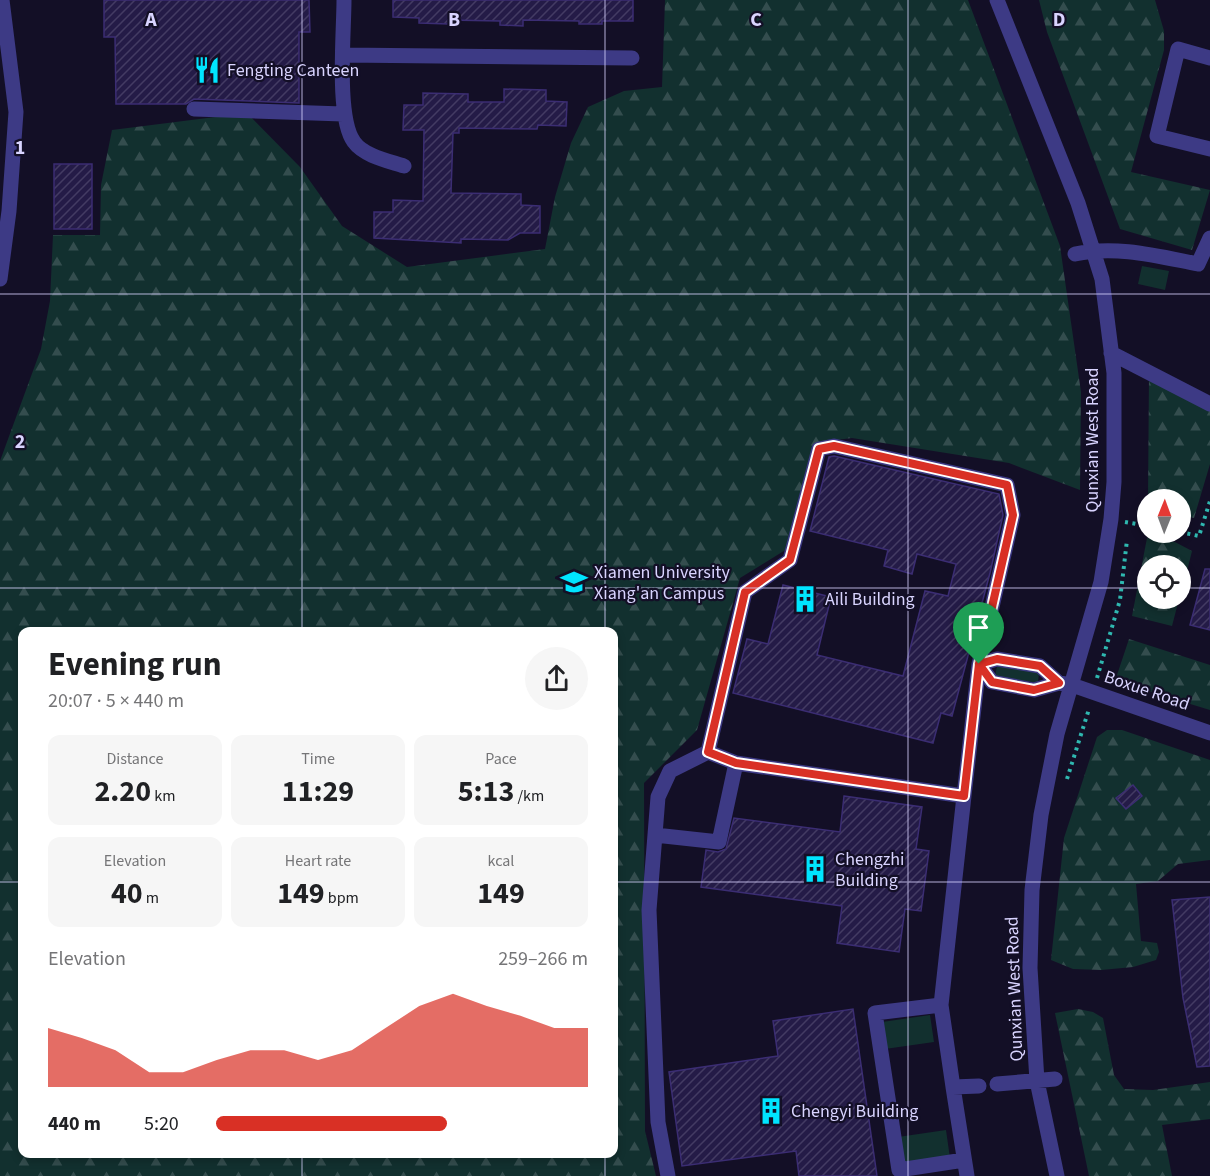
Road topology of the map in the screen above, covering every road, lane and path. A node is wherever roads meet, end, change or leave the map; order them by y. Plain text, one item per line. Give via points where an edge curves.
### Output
1 (2, 0) edge
2 (344, 0) edge
3 (997, 0) edge
4 (344, 55) junction
5 (632, 58) dead end
6 (1210, 58) edge
7 (7, 97) edge
8 (194, 109) dead end
9 (343, 114) junction
10 (1210, 149) edge
11 (404, 166) dead end
12 (1210, 238) edge
13 (1093, 250) junction
14 (1075, 254) dead end
15 (2, 256) edge
16 (0, 279) edge
17 (1111, 353) junction
18 (1210, 404) edge
19 (1210, 501) edge
20 (1191, 534) edge
21 (979, 664) junction
22 (1065, 684) junction
23 (1210, 733) edge
24 (708, 752) junction
25 (736, 763) junction
26 (964, 796) junction
27 (655, 835) junction
28 (941, 1005) junction
29 (1055, 1079) dead end
30 (1037, 1081) junction
31 (997, 1084) dead end
32 (979, 1086) dead end
33 (953, 1088) junction
34 (964, 1160) junction
35 (668, 1176) edge
36 (967, 1176) edge
37 (1057, 1176) edge

1 - 7 street
2 - 4 street
3 - 13 street, Qunxian West Road
4 - 5 street
4 - 9 street
6 - 10 street via 1178,50 1157,136
7 - 15 street via 15,112
8 - 9 street
9 - 11 street via 354,143 373,156
12 - 13 street via 1198,264 1132,252
13 - 14 street
13 - 17 street, Qunxian West Road via 1102,279
15 - 16 street
17 - 18 street
17 - 22 street, Qunxian West Road via 1112,519 1101,582
19 - 20 path via 1199,536
21 - 22 street via 997,659 1040,666
21 - 22 street via 992,682 1034,690
21 - 24 street via 1013,515 1007,485 834,446 819,449 790,560 745,592
21 - 26 street
22 - 23 street, Boxue Road
22 - 30 street, Qunxian West Road via 1032,890 1030,968
24 - 25 street
24 - 27 street via 670,771 657,796
25 - 26 street
25 - 27 street via 719,842
26 - 28 street
27 - 35 street via 649,910 658,1122
28 - 33 street
28 - 34 street via 875,1013 899,1170
29 - 30 street
30 - 31 street
30 - 37 street, Qunxian West Road
32 - 33 street
33 - 34 street
34 - 36 street

